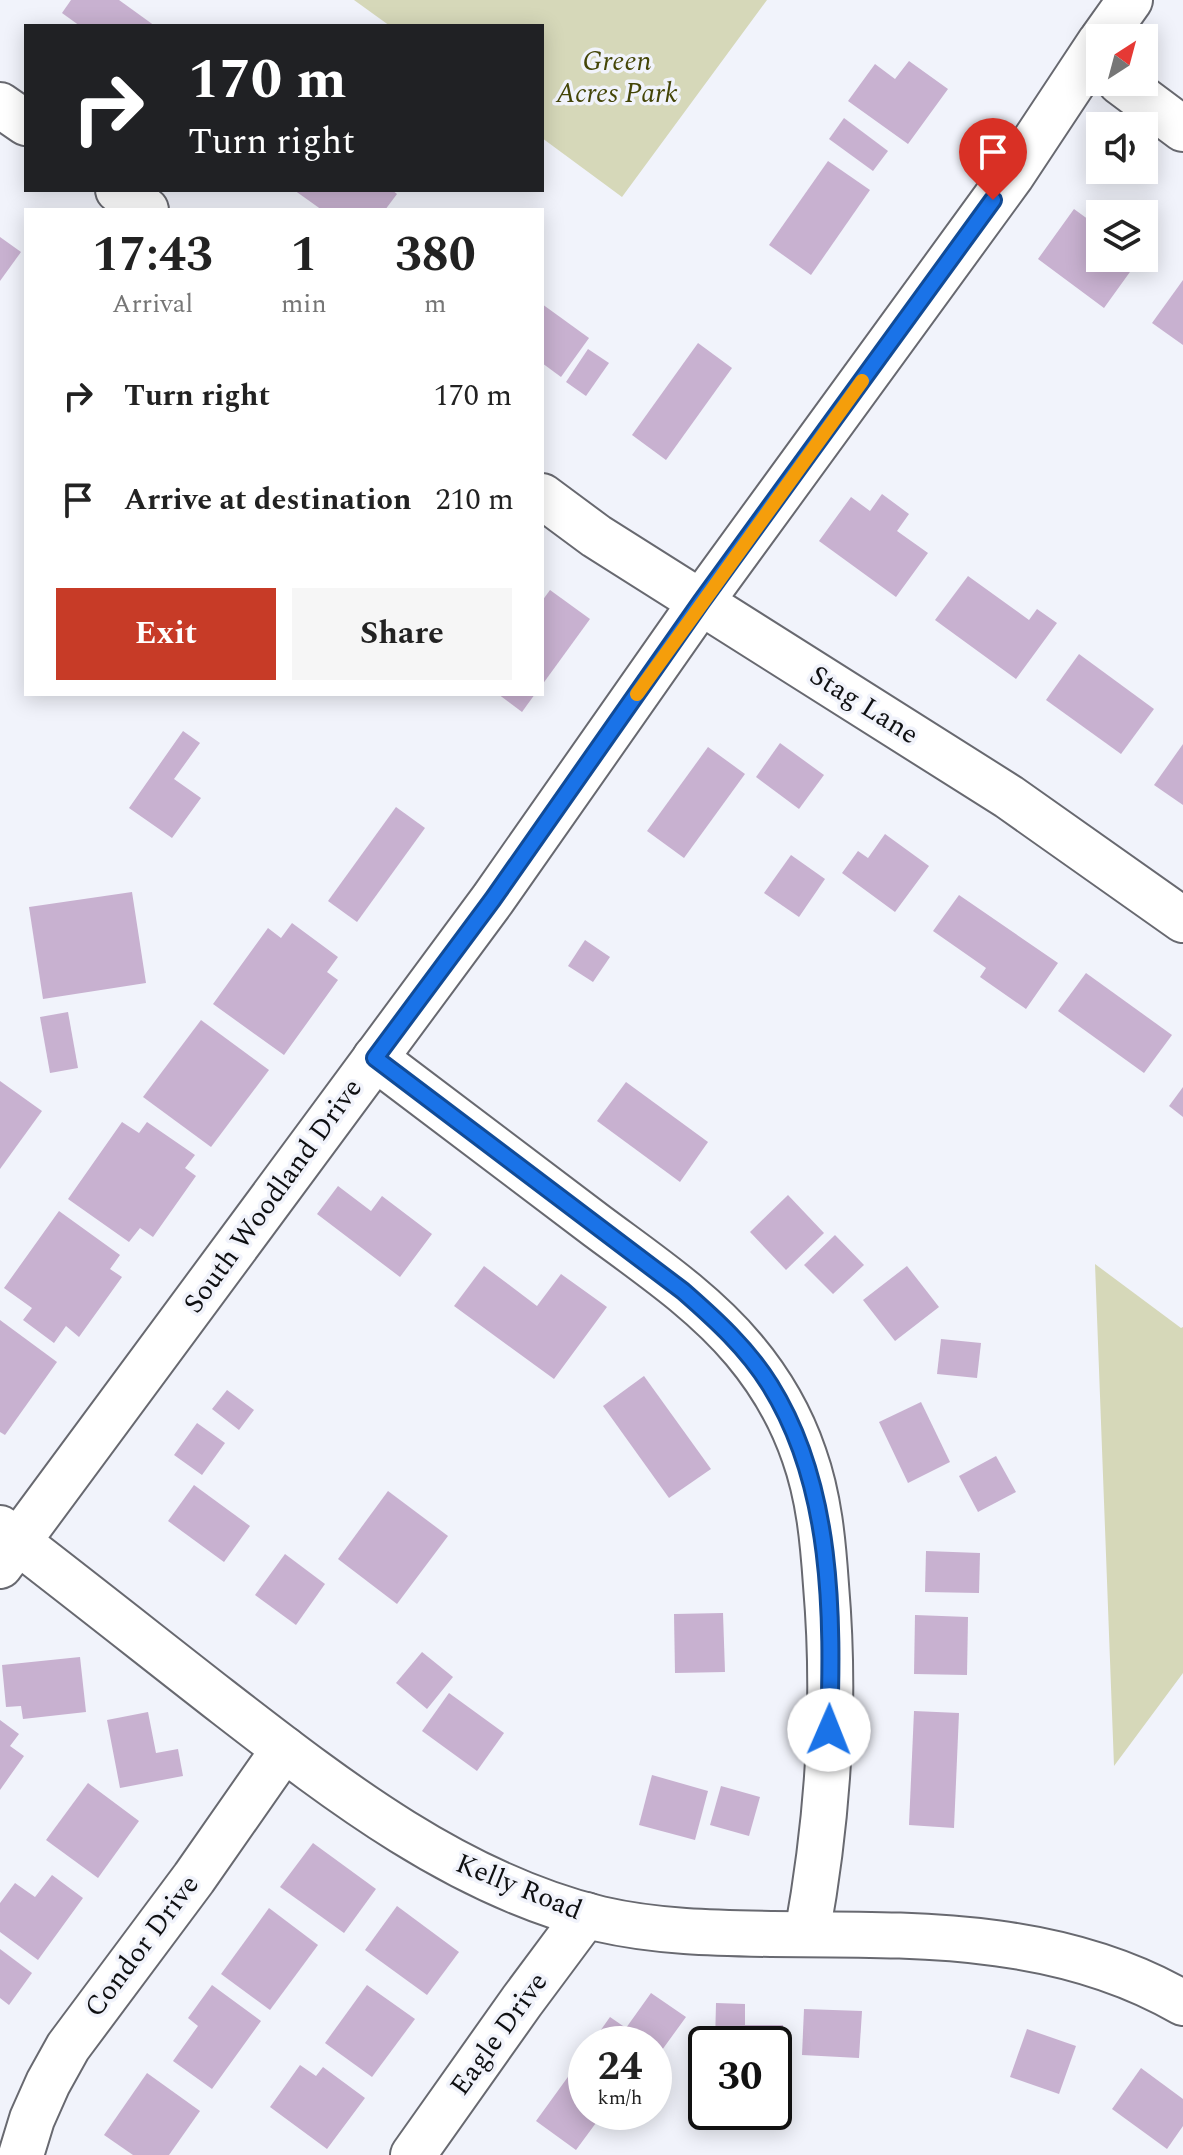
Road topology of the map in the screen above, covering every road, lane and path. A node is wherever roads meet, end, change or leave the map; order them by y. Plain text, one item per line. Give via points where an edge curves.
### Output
1 (1130, 0) edge
2 (1118, 24) edge
3 (1086, 79) edge
4 (1145, 96) edge
5 (0, 105) edge
6 (24, 122) edge
7 (1183, 129) edge
8 (121, 192) edge
9 (143, 208) edge
10 (544, 497) edge
11 (701, 602) junction
12 (1183, 920) edge
13 (375, 1058) junction
14 (6, 1545) edge
15 (284, 1749) junction
16 (586, 1915) junction
17 (807, 1934) junction
18 (1183, 2003) edge
19 (21, 2155) edge
20 (413, 2155) edge

1 - 2 street, South Woodland Drive
3 - 11 street, South Woodland Drive
4 - 7 street
5 - 6 street
8 - 9 street
10 - 11 street, Stag Lane
11 - 12 street, Stag Lane via 1009,797
11 - 13 street, South Woodland Drive
13 - 14 street, South Woodland Drive
13 - 17 street via 693,1300 743,1349 789,1418 815,1494 829,1612 827,1790
14 - 15 street, Kelly Road
15 - 16 street, Kelly Road via 437,1852 490,1881
15 - 19 street, Condor Drive via 68,2047
16 - 17 street, Kelly Road via 660,1929
16 - 20 street, Eagle Drive
17 - 18 street, Kelly Road via 1003,1942 1109,1968

